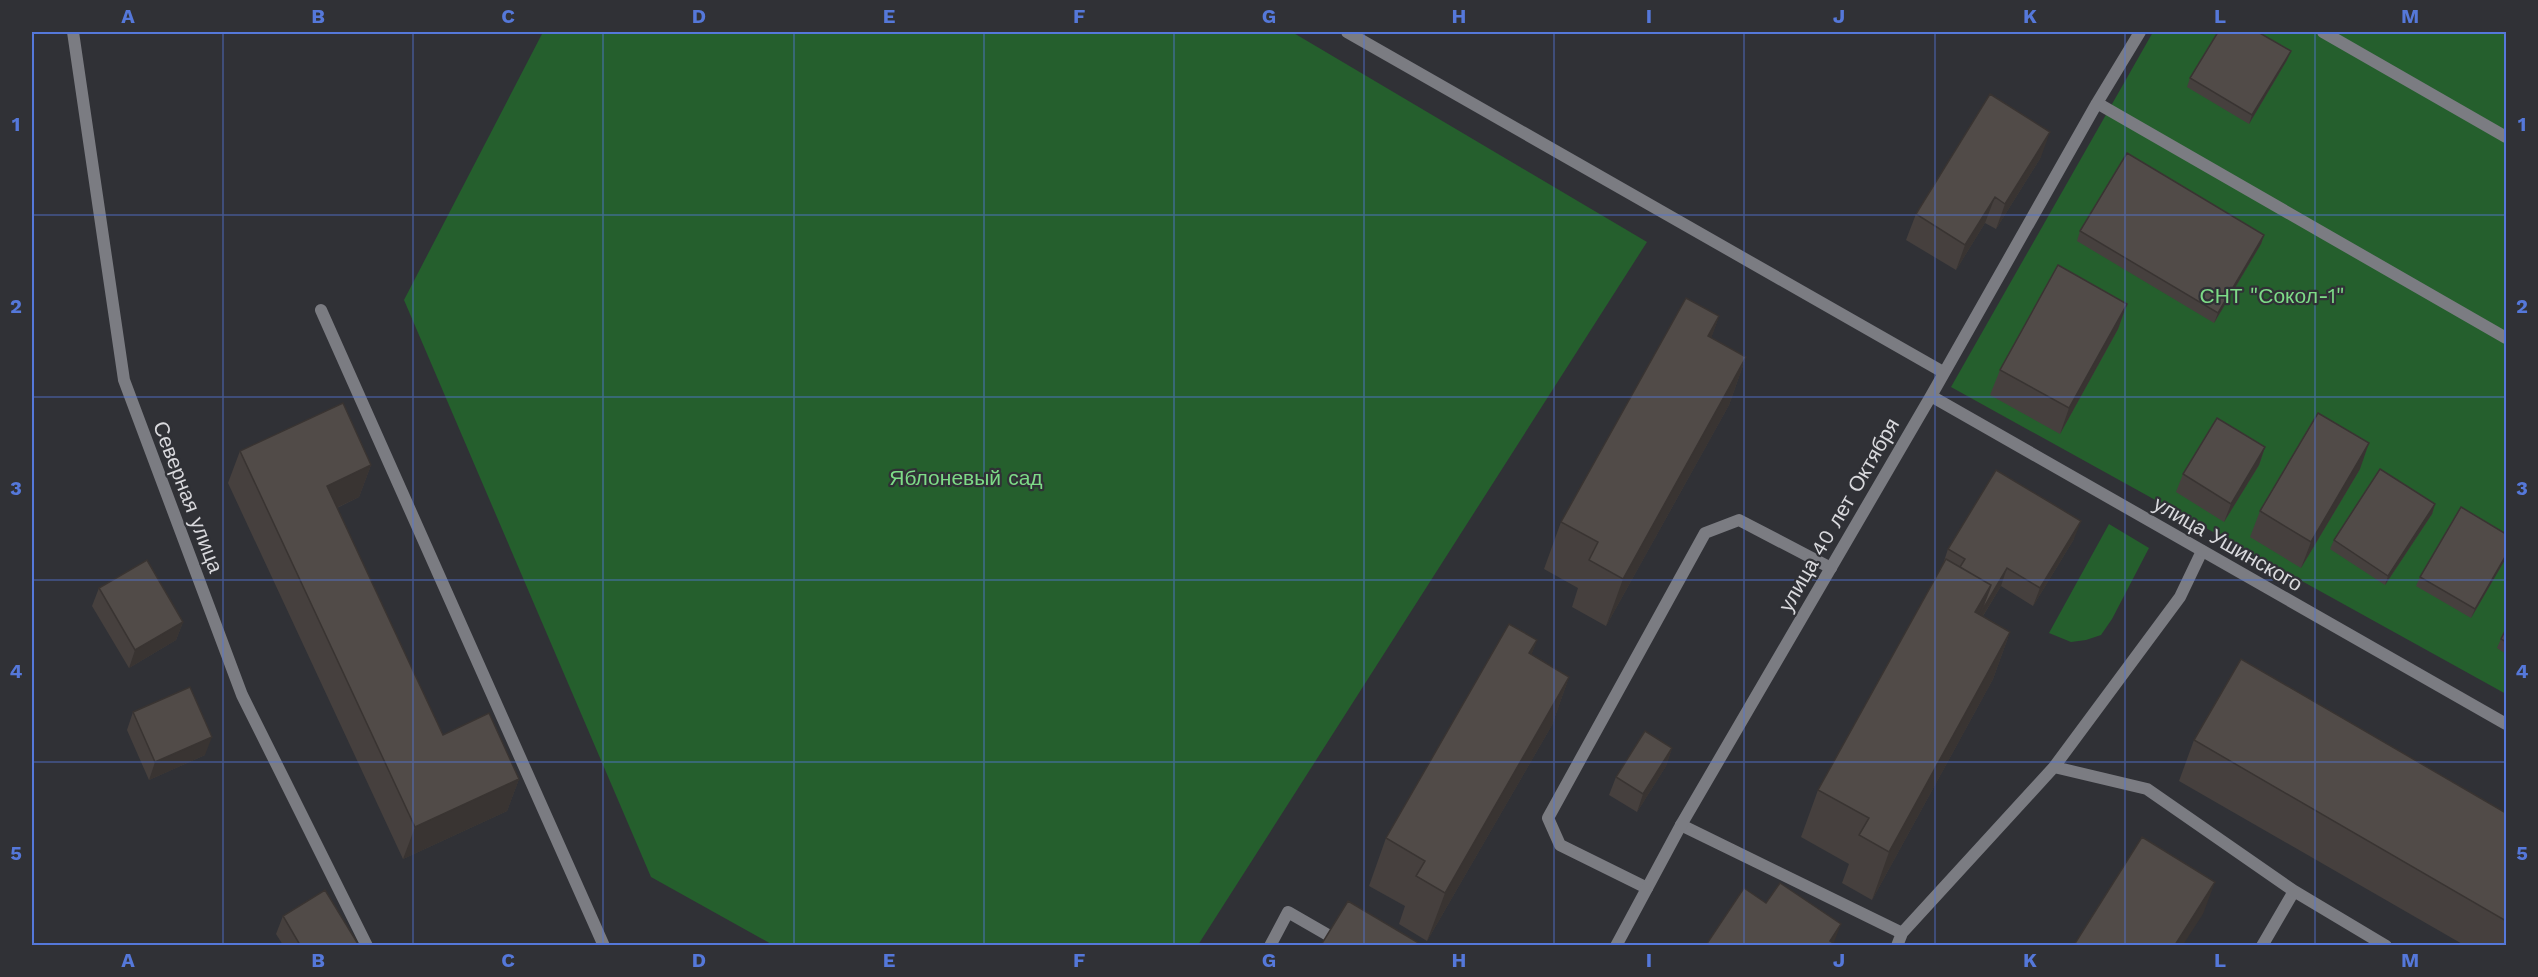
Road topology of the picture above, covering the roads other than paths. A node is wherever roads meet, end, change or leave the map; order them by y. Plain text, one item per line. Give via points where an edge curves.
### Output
1 (73, 32) edge
2 (1347, 32) edge
3 (2140, 32) edge
4 (2323, 32) edge
5 (2097, 103) junction
6 (2506, 137) edge
7 (321, 310) dead end
8 (2506, 338) edge
9 (1943, 372) junction
10 (1931, 396) junction
11 (2202, 551) junction
12 (1831, 568) junction
13 (2506, 724) edge
14 (2054, 767) junction
15 (1681, 825) junction
16 (1647, 888) junction
17 (2294, 891) junction
18 (1902, 933) junction
19 (367, 945) edge
20 (604, 945) edge
21 (1270, 945) edge
22 (1347, 945) edge
23 (1616, 945) edge
24 (1897, 945) edge
25 (2262, 945) edge
26 (2386, 945) edge

1 - 19 street, Северная улица via 124,380 242,695
2 - 9 street
3 - 5 street, улица 40 лет Октября
4 - 6 street
5 - 8 street
5 - 9 street, улица 40 лет Октября
7 - 20 street
9 - 10 street, улица 40 лет Октября
10 - 11 street, улица Ушинского
10 - 12 street, улица 40 лет Октября
11 - 13 street, улица Ушинского
11 - 14 street via 2180,597
12 - 15 street, улица 40 лет Октября
12 - 16 street via 1739,520 1705,533 1548,818 1560,845
14 - 17 street via 2147,789
14 - 18 street
15 - 16 street, улица 40 лет Октября
15 - 18 street
16 - 23 street, улица 40 лет Октября
17 - 25 street
17 - 26 street
18 - 24 street
21 - 22 street via 1288,912

